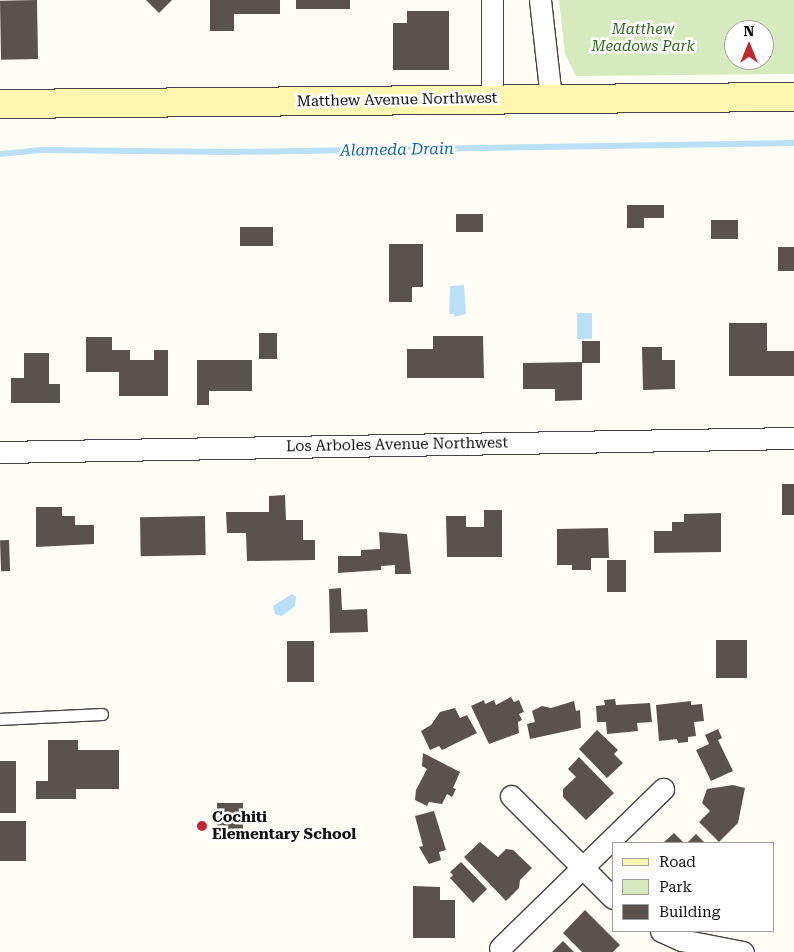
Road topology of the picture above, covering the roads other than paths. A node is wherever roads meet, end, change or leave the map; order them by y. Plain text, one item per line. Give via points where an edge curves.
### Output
1 (492, 0) edge
2 (540, 0) edge
3 (794, 97) edge
4 (492, 98) junction
5 (550, 98) junction
6 (0, 104) edge
7 (794, 438) edge
8 (0, 452) edge
9 (102, 714) dead end
10 (0, 719) edge
11 (663, 789) dead end
12 (511, 796) dead end
13 (583, 868) junction
14 (612, 897) edge
15 (663, 932) edge
16 (500, 948) dead end
17 (743, 952) edge

1 - 4 street
2 - 5 street
3 - 5 street, Matthew Avenue Northwest
4 - 5 street, Matthew Avenue Northwest
4 - 6 street, Matthew Avenue Northwest
7 - 8 street, Los Arboles Avenue Northwest
9 - 10 lane
11 - 13 street
12 - 13 street
13 - 14 street
13 - 16 street
15 - 17 street via 680,940

